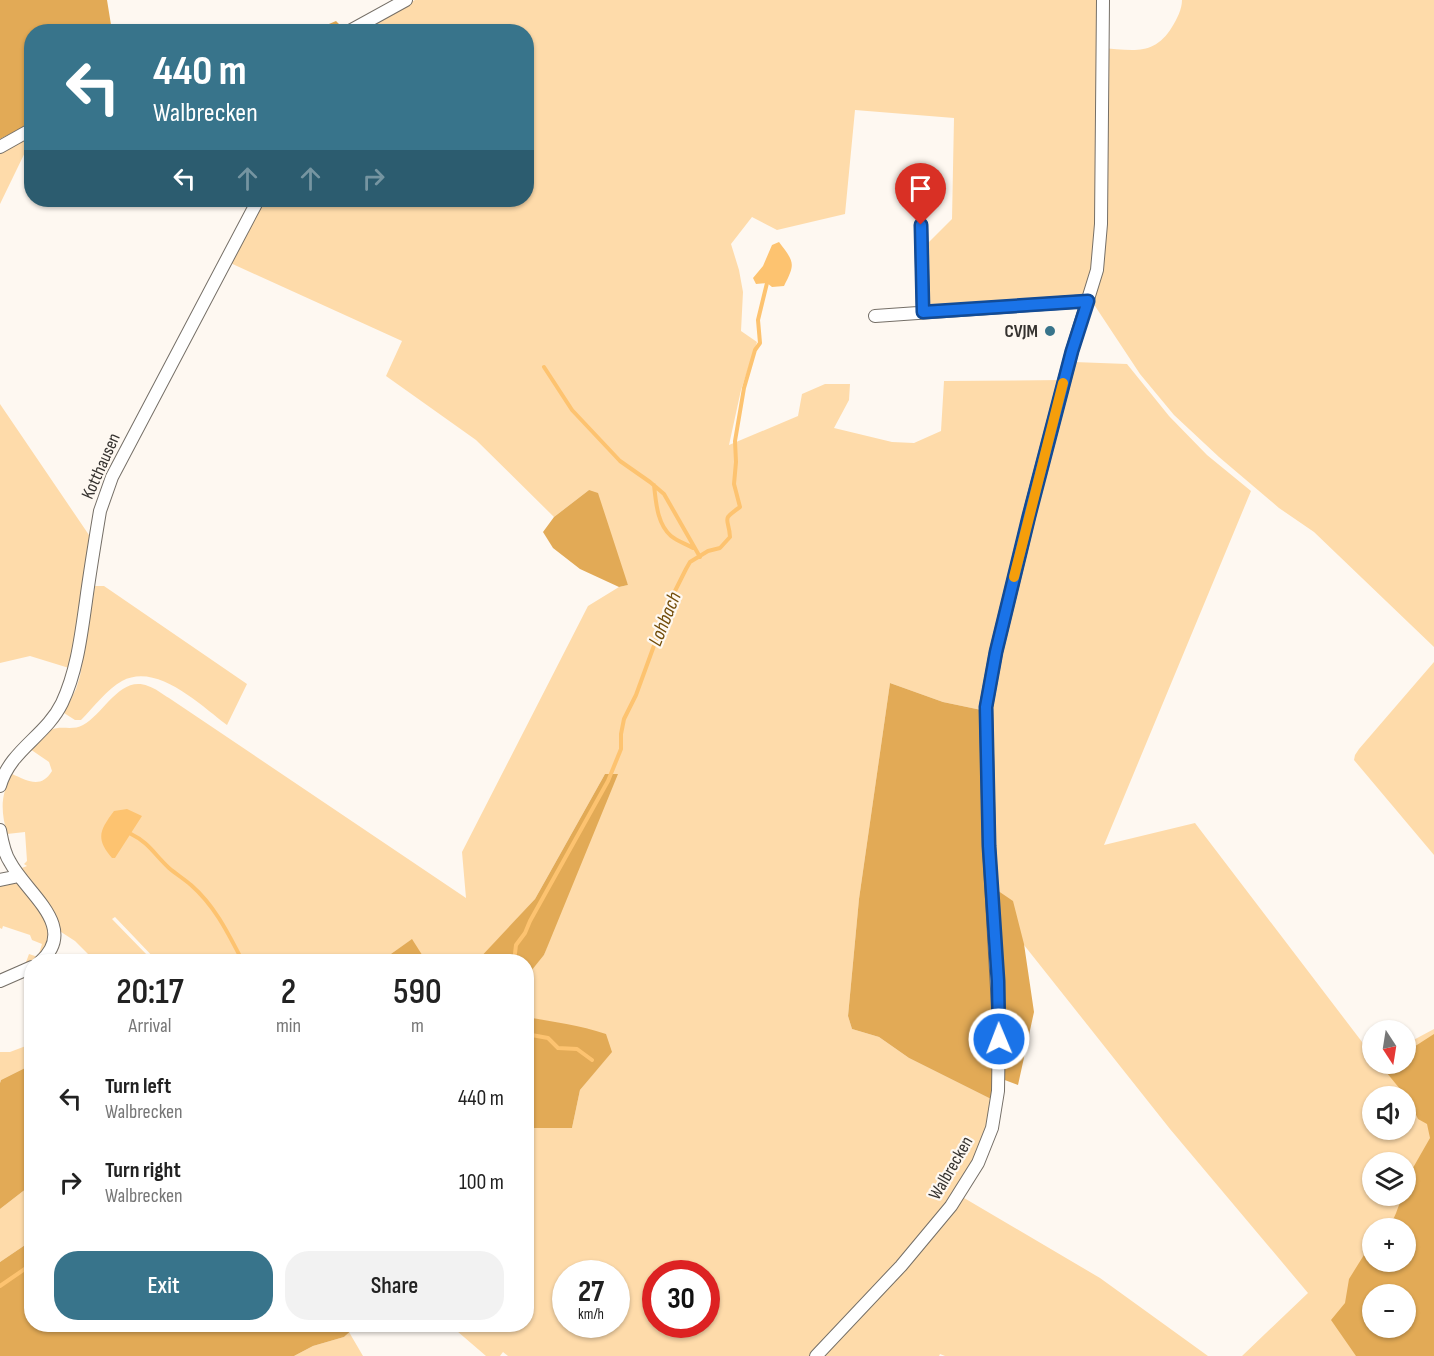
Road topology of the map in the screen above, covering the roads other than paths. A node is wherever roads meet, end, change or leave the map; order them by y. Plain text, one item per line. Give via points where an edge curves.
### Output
1 (406, 0) edge
2 (1103, 0) edge
3 (363, 24) edge
4 (24, 134) edge
5 (0, 147) edge
6 (254, 207) edge
7 (921, 225) dead end
8 (1088, 301) junction
9 (923, 312) junction
10 (875, 316) dead end
11 (0, 786) edge
12 (0, 830) edge
13 (19, 876) junction
14 (0, 880) edge
15 (48, 954) edge
16 (24, 970) edge
17 (0, 981) edge
18 (816, 1356) edge

1 - 3 street
2 - 8 street, Walbrecken via 1101,224 1097,270
4 - 5 street
6 - 11 street, Kotthausen via 105,495 79,646 61,705 46,727 17,754
7 - 9 street
8 - 9 street
8 - 18 street, Walbrecken via 1028,521 986,707 1000,1044 992,1128 978,1163 951,1206
9 - 10 street
12 - 13 street via 9,861
13 - 14 street
13 - 15 street via 53,925 55,943
16 - 17 street

